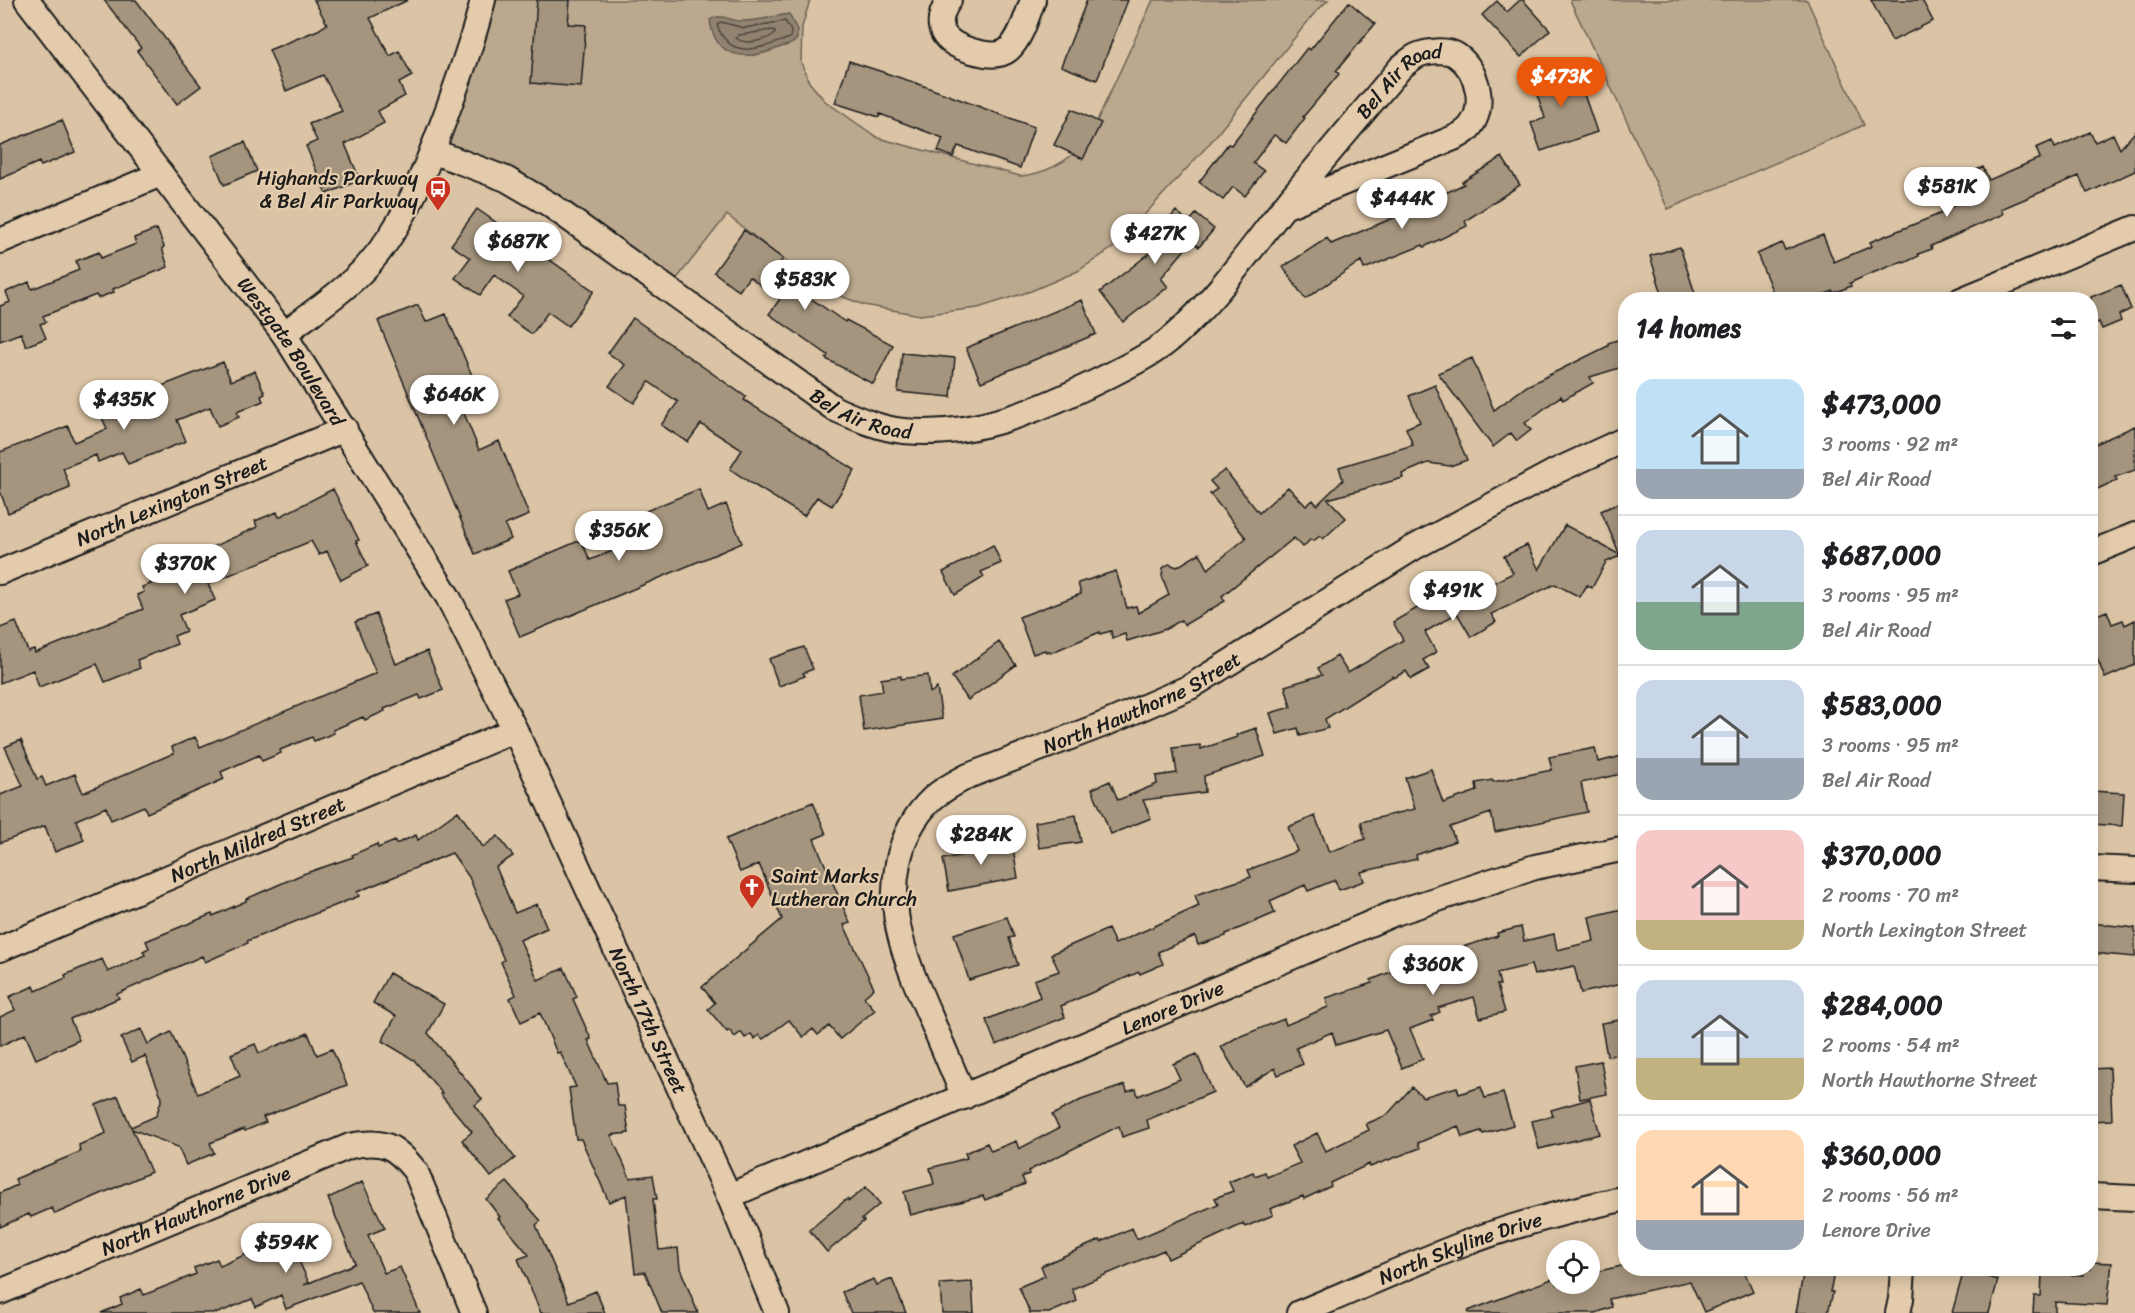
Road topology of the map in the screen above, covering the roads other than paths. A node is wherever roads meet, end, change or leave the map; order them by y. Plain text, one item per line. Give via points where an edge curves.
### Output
1 (27, 0) edge
2 (483, 0) edge
3 (949, 0) edge
4 (1033, 0) edge
5 (432, 152) junction
6 (161, 174) junction
7 (1284, 207) junction
8 (2135, 228) edge
9 (0, 241) edge
10 (1980, 292) edge
11 (284, 334) junction
12 (345, 429) junction
13 (1618, 443) edge
14 (2135, 535) edge
15 (2098, 550) edge
16 (0, 572) edge
17 (515, 730) junction
18 (1618, 850) edge
19 (2098, 868) edge
20 (2135, 870) edge
21 (0, 949) edge
22 (964, 1097) junction
23 (729, 1196) junction
24 (2098, 1196) edge
25 (2135, 1198) edge
26 (1618, 1200) edge
27 (1903, 1276) edge
28 (0, 1292) edge
29 (474, 1313) edge
30 (777, 1313) edge
31 (1299, 1313) edge
32 (1898, 1313) edge

1 - 6 street, Westgate Boulevard
2 - 5 street
3 - 4 street via 941,21 947,40 967,50 994,55 1014,43
5 - 7 street, Bel Air Road via 506,178 549,204 835,409 903,431 950,432 1002,421 1083,388 1155,351 1222,286
5 - 11 street via 408,207 369,264
6 - 9 street
6 - 11 street, Westgate Boulevard
7 - 7 street, Bel Air Road via 1468,130 1479,98 1477,83 1467,67 1455,54 1433,51 1417,55 1401,67
8 - 10 street
11 - 12 street, Westgate Boulevard
12 - 16 street, North Lexington Street
12 - 17 street, Westgate Boulevard via 448,597
13 - 22 street, North Hawthorne Street via 1554,472 1413,548 1190,687 968,776 932,799 909,832 899,855 895,895 909,967
14 - 15 street
17 - 21 street, North Mildred Street
17 - 23 street, North 17th Street
18 - 22 street, Lenore Drive via 1535,867 1395,914
19 - 20 street
22 - 23 street, Lenore Drive
23 - 30 street, North 17th Street
24 - 25 street
26 - 31 street, North Skyline Drive via 1489,1234
27 - 32 street
28 - 29 street, North Hawthorne Drive via 350,1146 370,1142 392,1148 416,1172

